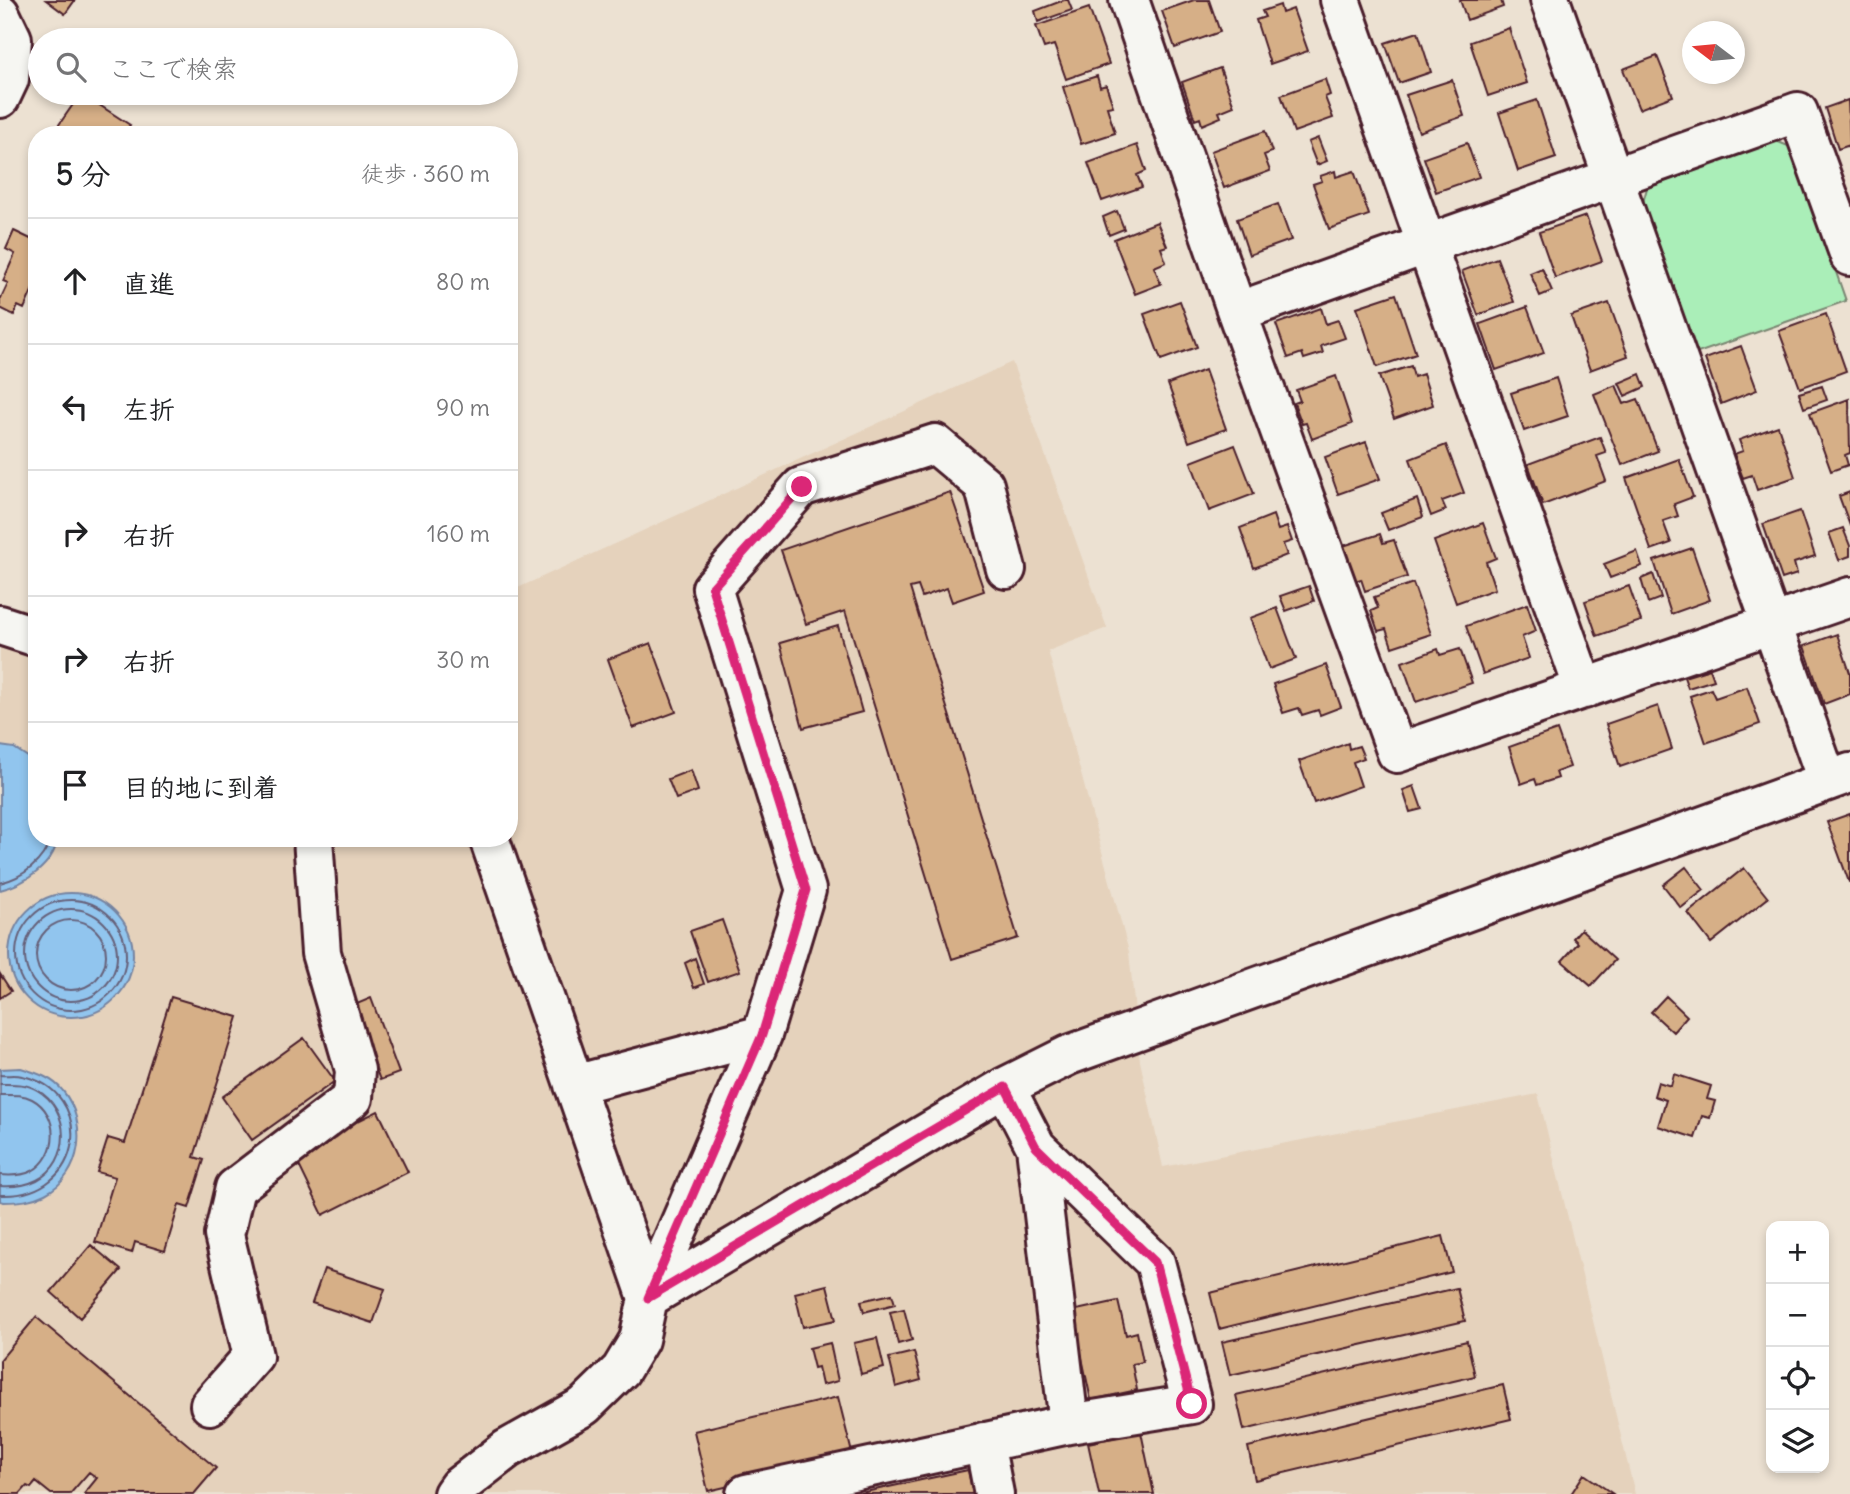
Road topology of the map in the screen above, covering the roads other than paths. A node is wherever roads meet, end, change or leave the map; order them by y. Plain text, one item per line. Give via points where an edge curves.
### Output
1 (1129, 0) edge
2 (1340, 0) edge
3 (1550, 0) edge
4 (0, 13) edge
5 (0, 97) edge
6 (1615, 178) junction
7 (1427, 245) junction
8 (1850, 256) edge
9 (1237, 312) junction
10 (1006, 569) dead end
11 (1850, 597) edge
12 (0, 625) edge
13 (1773, 625) junction
14 (28, 633) edge
15 (1584, 690) junction
16 (1838, 776) edge
17 (314, 847) edge
18 (492, 847) edge
19 (762, 1035) junction
20 (574, 1085) junction
21 (1005, 1087) junction
22 (1036, 1147) junction
23 (648, 1298) junction
24 (210, 1405) dead end
25 (1069, 1424) junction
26 (984, 1442) junction
27 (453, 1494) edge
28 (746, 1494) edge
29 (994, 1494) edge

1 - 9 street
2 - 7 street
3 - 6 street
4 - 5 street via 12,39 9,79
6 - 7 street
6 - 8 street via 1798,112
6 - 13 street
7 - 9 street
7 - 15 street
9 - 15 street via 1397,753
10 - 19 street via 984,485 935,444 802,487 712,588 806,890
11 - 13 street
12 - 14 street
13 - 15 street
13 - 16 street
16 - 21 street via 1069,1055
17 - 24 street via 321,953 355,1070 353,1098 235,1188 223,1235 253,1356
18 - 20 street
19 - 20 street
19 - 23 street
20 - 23 street
21 - 22 street
21 - 23 street
22 - 25 street
22 - 25 street via 1155,1262 1192,1404
23 - 27 street via 639,1340 621,1370 584,1406 507,1450
25 - 26 street
26 - 28 street
26 - 29 street

